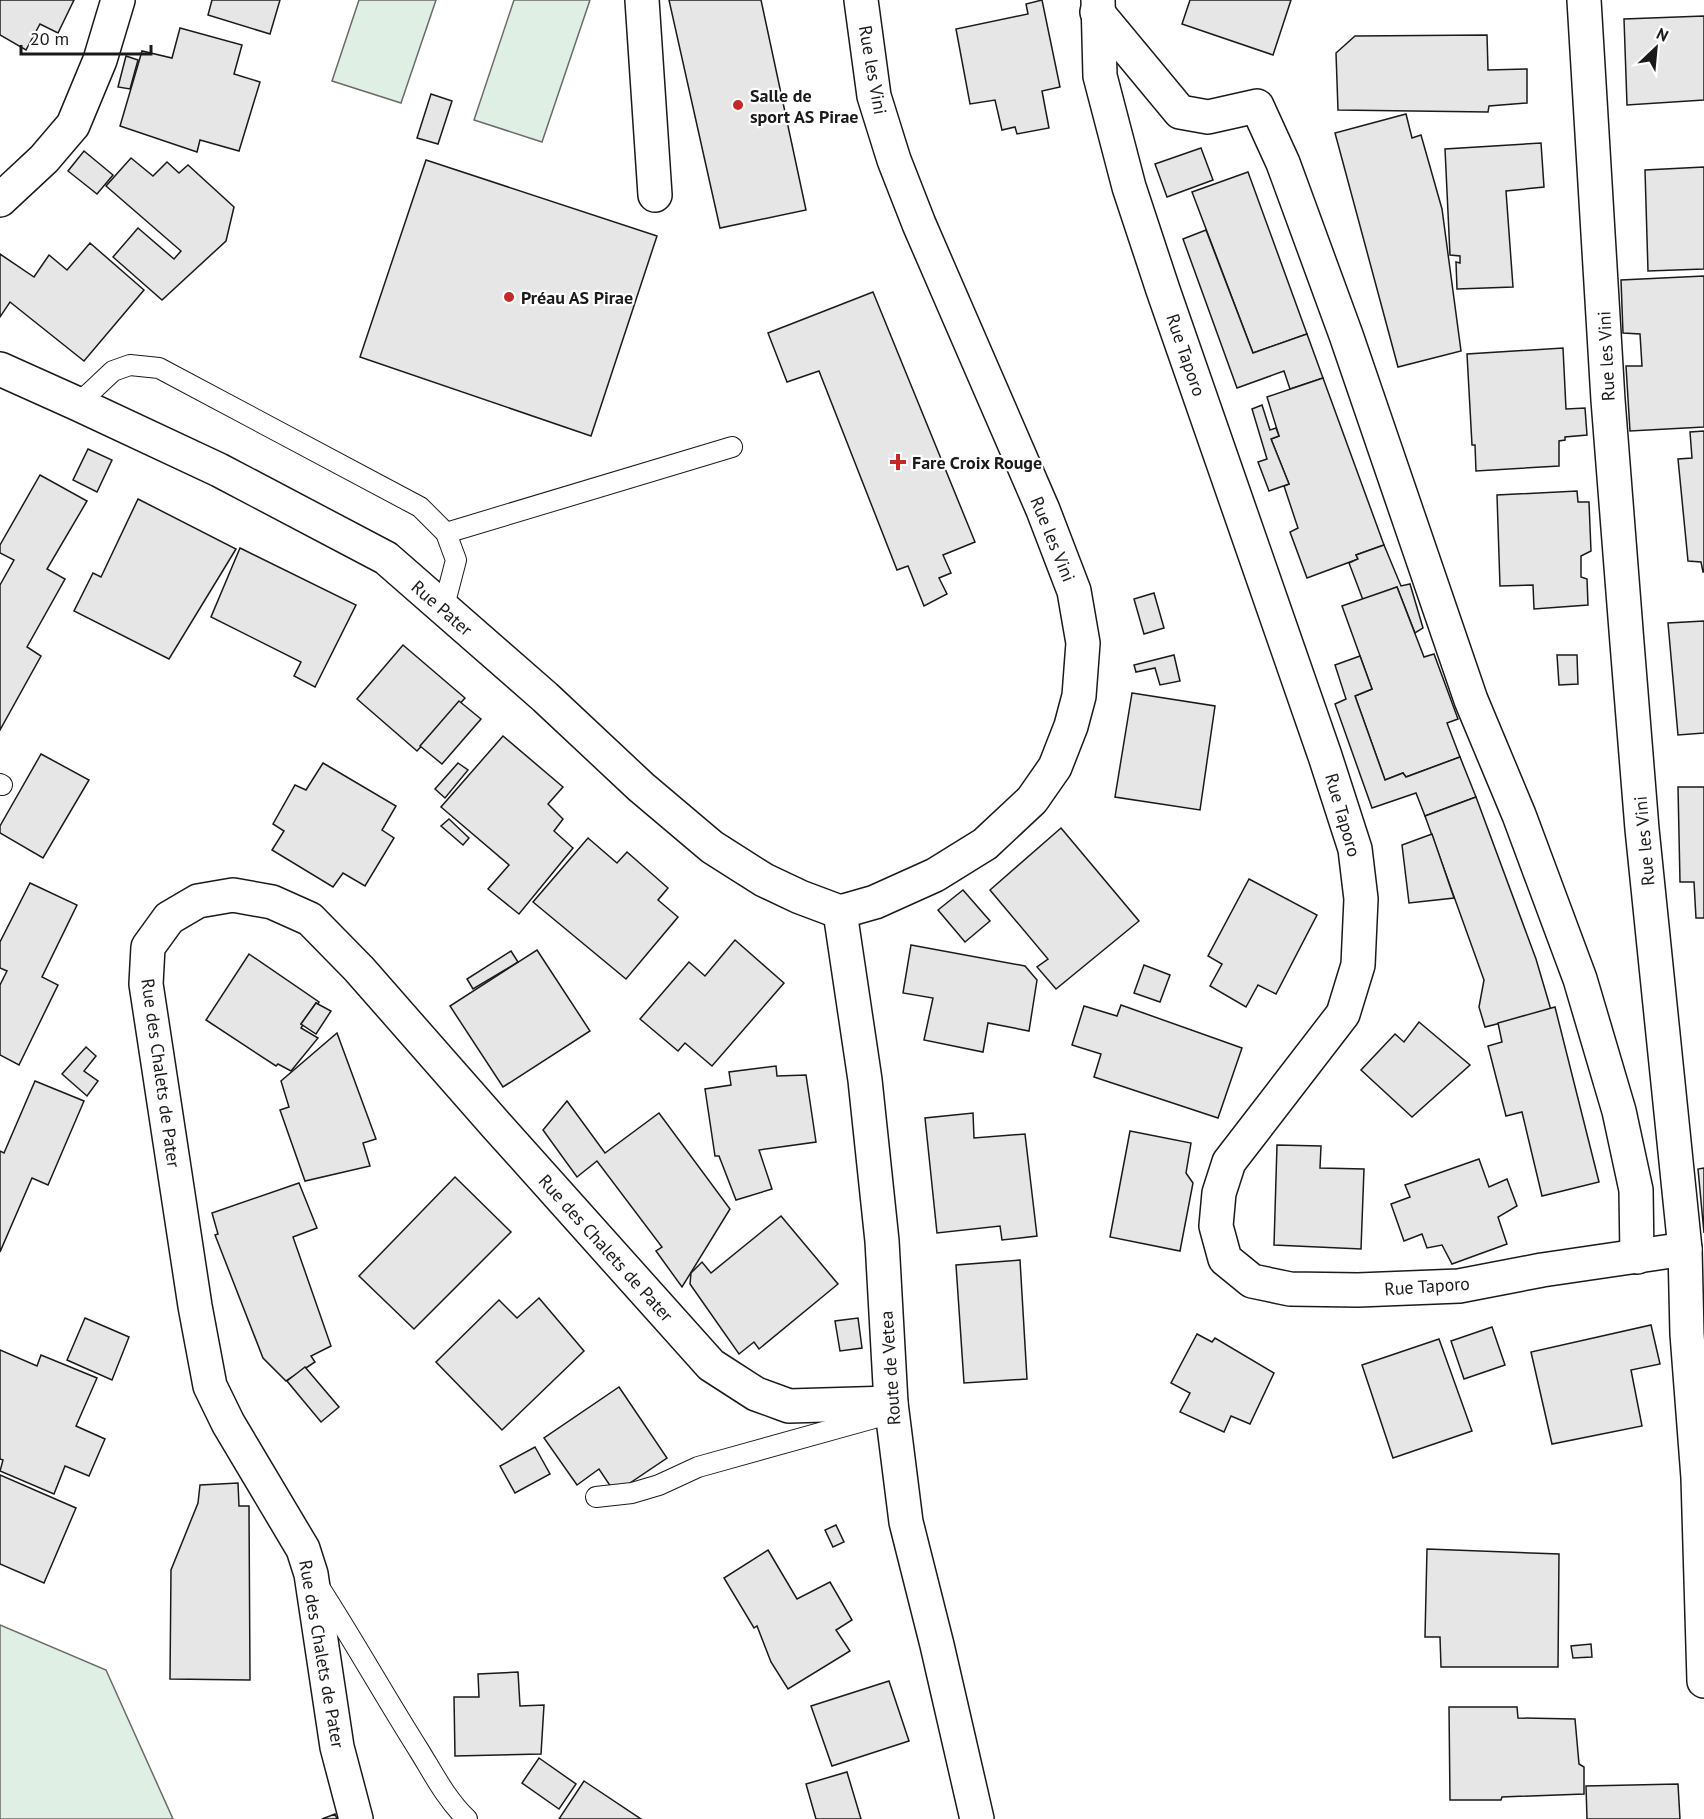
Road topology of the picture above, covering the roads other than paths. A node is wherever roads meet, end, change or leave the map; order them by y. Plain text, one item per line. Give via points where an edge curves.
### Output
1 (118, 0) edge
2 (642, 0) edge
3 (861, 0) edge
4 (1584, 0) edge
5 (1098, 6) edge
6 (655, 195) dead end
7 (0, 200) edge
8 (0, 369) edge
9 (78, 404) junction
10 (732, 447) dead end
11 (446, 533) junction
12 (443, 610) junction
13 (840, 912) junction
14 (1684, 1249) junction
15 (1637, 1257) junction
16 (892, 1408) junction
17 (596, 1497) dead end
18 (312, 1578) junction
19 (1704, 1681) edge
20 (356, 1819) edge
21 (467, 1819) edge
22 (977, 1819) edge

1 - 7 street via 73,125
2 - 6 street
3 - 13 street, Rue les Vini via 874,96 894,160 1071,581 1083,643 1071,726 1055,767 1032,800 985,844 935,874 876,902
4 - 14 street, Rue les Vini via 1627,642
5 - 15 street via 1180,112 1208,117 1257,106 1283,163 1471,700 1580,979 1636,1190
5 - 15 street, Rue Taporo via 1100,76 1129,187 1325,756 1355,849 1361,899 1358,965 1343,1014 1229,1162 1219,1193 1216,1226 1225,1258 1252,1281 1290,1289 1358,1290 1459,1286
8 - 9 street, Rue Pater
9 - 11 lane via 113,371 130,365 159,368 420,507
9 - 12 street, Rue Pater via 219,470 386,558
10 - 11 lane
11 - 12 lane via 456,560
12 - 13 street, Rue Pater via 712,847 764,880
13 - 16 street, Route de Vetea via 865,1080 882,1241
14 - 15 street, Rue Taporo
14 - 19 street, Rue les Vini via 1698,1478
16 - 17 lane via 698,1467 659,1485
16 - 18 street, Rue des Chalets de Pater via 789,1406 756,1394 711,1365 367,977 310,919 272,902 233,895 198,901 169,918 148,947 146,984 195,1306 210,1386 303,1549
16 - 22 street, Route de Vetea via 906,1521
18 - 20 street, Rue des Chalets de Pater via 337,1747
18 - 21 lane via 455,1808

